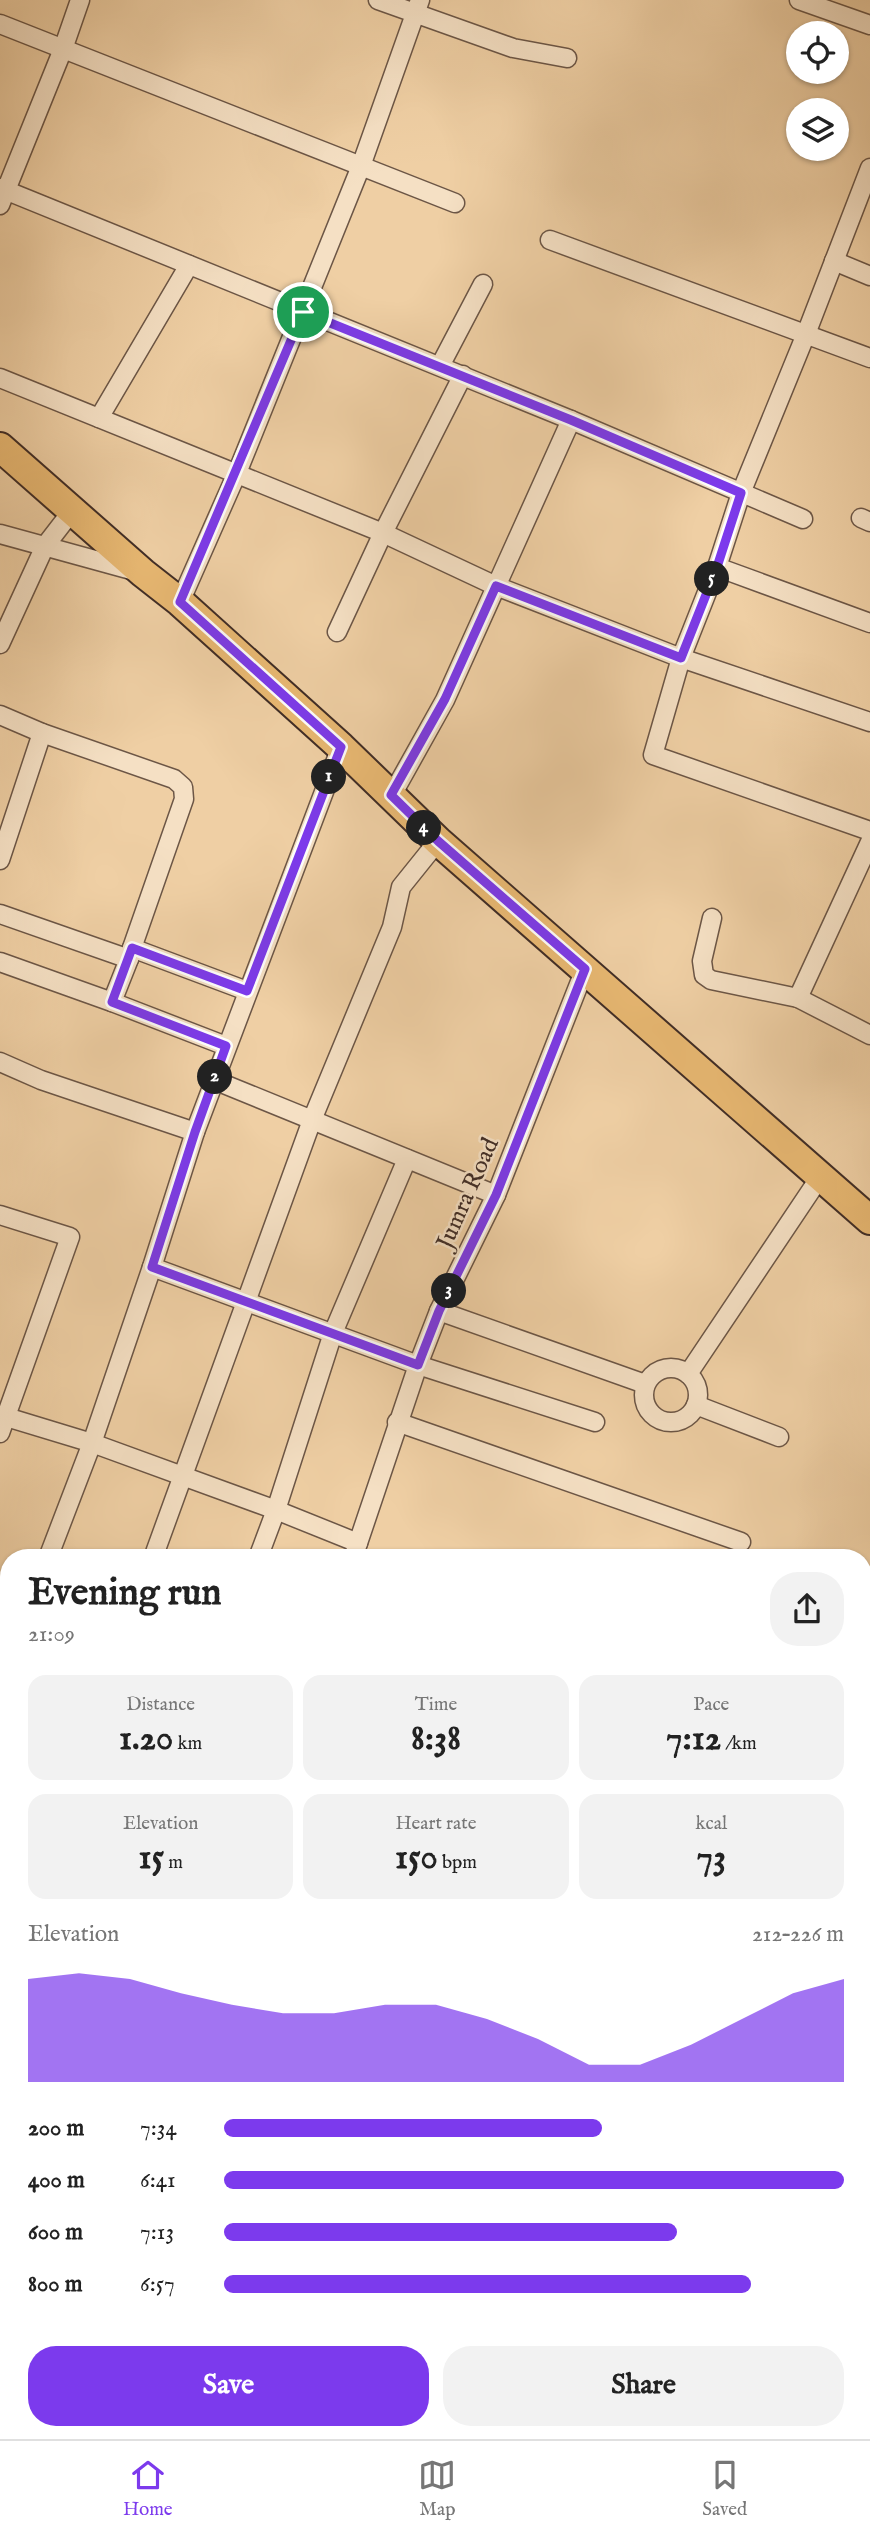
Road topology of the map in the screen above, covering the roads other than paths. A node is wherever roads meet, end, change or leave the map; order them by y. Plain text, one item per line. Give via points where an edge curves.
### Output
1 (80, 0) edge
2 (378, 0) edge
3 (799, 0) edge
4 (417, 7) edge
5 (0, 24) edge
6 (870, 25) edge
7 (63, 48) junction
8 (567, 58) dead end
9 (361, 166) junction
10 (870, 168) edge
11 (2, 195) edge
12 (454, 203) dead end
13 (551, 240) dead end
14 (834, 261) junction
15 (189, 265) junction
16 (870, 276) edge
17 (484, 284) dead end
18 (303, 312) junction
19 (806, 334) junction
20 (870, 358) edge
21 (440, 366) junction
22 (463, 375) junction
23 (0, 378) edge
24 (99, 418) junction
25 (571, 420) junction
26 (0, 447) edge
27 (237, 473) junction
28 (741, 493) junction
29 (72, 511) junction
30 (803, 519) dead end
31 (383, 533) junction
32 (0, 534) edge
33 (45, 546) junction
34 (717, 567) junction
35 (143, 573) junction
36 (496, 586) junction
37 (180, 602) junction
38 (870, 623) edge
39 (337, 632) dead end
40 (0, 644) edge
41 (681, 658) junction
42 (0, 715) edge
43 (870, 722) edge
44 (42, 733) junction
45 (341, 747) junction
46 (391, 795) junction
47 (870, 831) edge
48 (438, 841) junction
49 (870, 842) edge
50 (0, 860) edge
51 (0, 914) edge
52 (712, 918) dead end
53 (130, 953) junction
54 (0, 962) edge
55 (585, 969) junction
56 (247, 991) junction
57 (798, 998) junction
58 (112, 1002) junction
59 (870, 1035) edge
60 (226, 1046) junction
61 (0, 1062) edge
62 (214, 1080) junction
63 (313, 1120) junction
64 (195, 1132) junction
65 (407, 1159) junction
66 (820, 1177) junction
67 (496, 1195) junction
68 (0, 1215) edge
69 (870, 1220) edge
70 (152, 1267) junction
71 (247, 1301) junction
72 (439, 1311) junction
73 (333, 1333) junction
74 (418, 1365) junction
75 (688, 1374) junction
76 (645, 1384) junction
77 (696, 1405) junction
78 (2, 1422) edge
79 (397, 1422) junction
80 (595, 1422) dead end
81 (779, 1437) dead end
82 (92, 1443) junction
83 (184, 1478) junction
84 (276, 1510) junction
85 (741, 1542) dead end
86 (51, 1549) edge
87 (156, 1549) edge
88 (261, 1549) edge
89 (353, 1549) edge
90 (355, 1549) edge

1 - 7 street
2 - 4 street
3 - 6 street
4 - 8 street via 513,48
4 - 9 street
5 - 7 street
7 - 9 street
7 - 11 street
9 - 12 street
9 - 18 street
10 - 14 street
11 - 15 street
13 - 19 street
14 - 16 street
14 - 19 street
15 - 18 street
15 - 24 street
17 - 21 street
18 - 21 street
18 - 27 street
19 - 20 street
19 - 28 street
21 - 22 street
22 - 25 street
22 - 31 street
23 - 24 street
24 - 27 street
25 - 28 street
25 - 36 street
26 - 29 main road
27 - 31 street
27 - 37 street
28 - 30 street
28 - 34 street
29 - 33 street
29 - 35 main road
31 - 36 street
31 - 39 street
32 - 33 street
33 - 35 street
33 - 40 street
34 - 38 street
34 - 41 street
35 - 37 main road
36 - 41 street
36 - 46 street via 445,699
37 - 45 main road
41 - 43 street
41 - 47 street via 653,755
42 - 44 street
44 - 50 street
44 - 53 street via 174,779 183,787 184,799
45 - 46 main road
45 - 56 street
46 - 48 main road
48 - 55 main road
48 - 63 street via 401,887 391,927
49 - 57 street
51 - 53 street
52 - 57 street via 702,961 704,975
53 - 56 street
53 - 58 street
54 - 58 street
55 - 66 main road
55 - 67 street, Jumra Road
56 - 60 street
57 - 59 street
58 - 60 street
60 - 62 street
61 - 64 street
62 - 63 street
62 - 64 street
63 - 65 street
63 - 71 street
64 - 70 street
65 - 67 street
65 - 73 street
66 - 69 main road
66 - 75 street
67 - 72 street, Jumra Road
68 - 78 street via 70,1237
70 - 71 street
70 - 82 street
71 - 73 street
71 - 83 street
72 - 74 street, Jumra Road
72 - 76 street
73 - 74 street
73 - 84 street
74 - 79 street, Jumra Road
74 - 80 street
75 - 76 street via 671,1367 660,1369
75 - 77 street via 696,1384
76 - 77 street via 645,1405 660,1420 681,1420
77 - 81 street
78 - 82 street
79 - 85 street
79 - 90 street, Jumra Road
82 - 83 street
82 - 86 street
83 - 84 street
83 - 87 street
84 - 88 street
84 - 89 street

